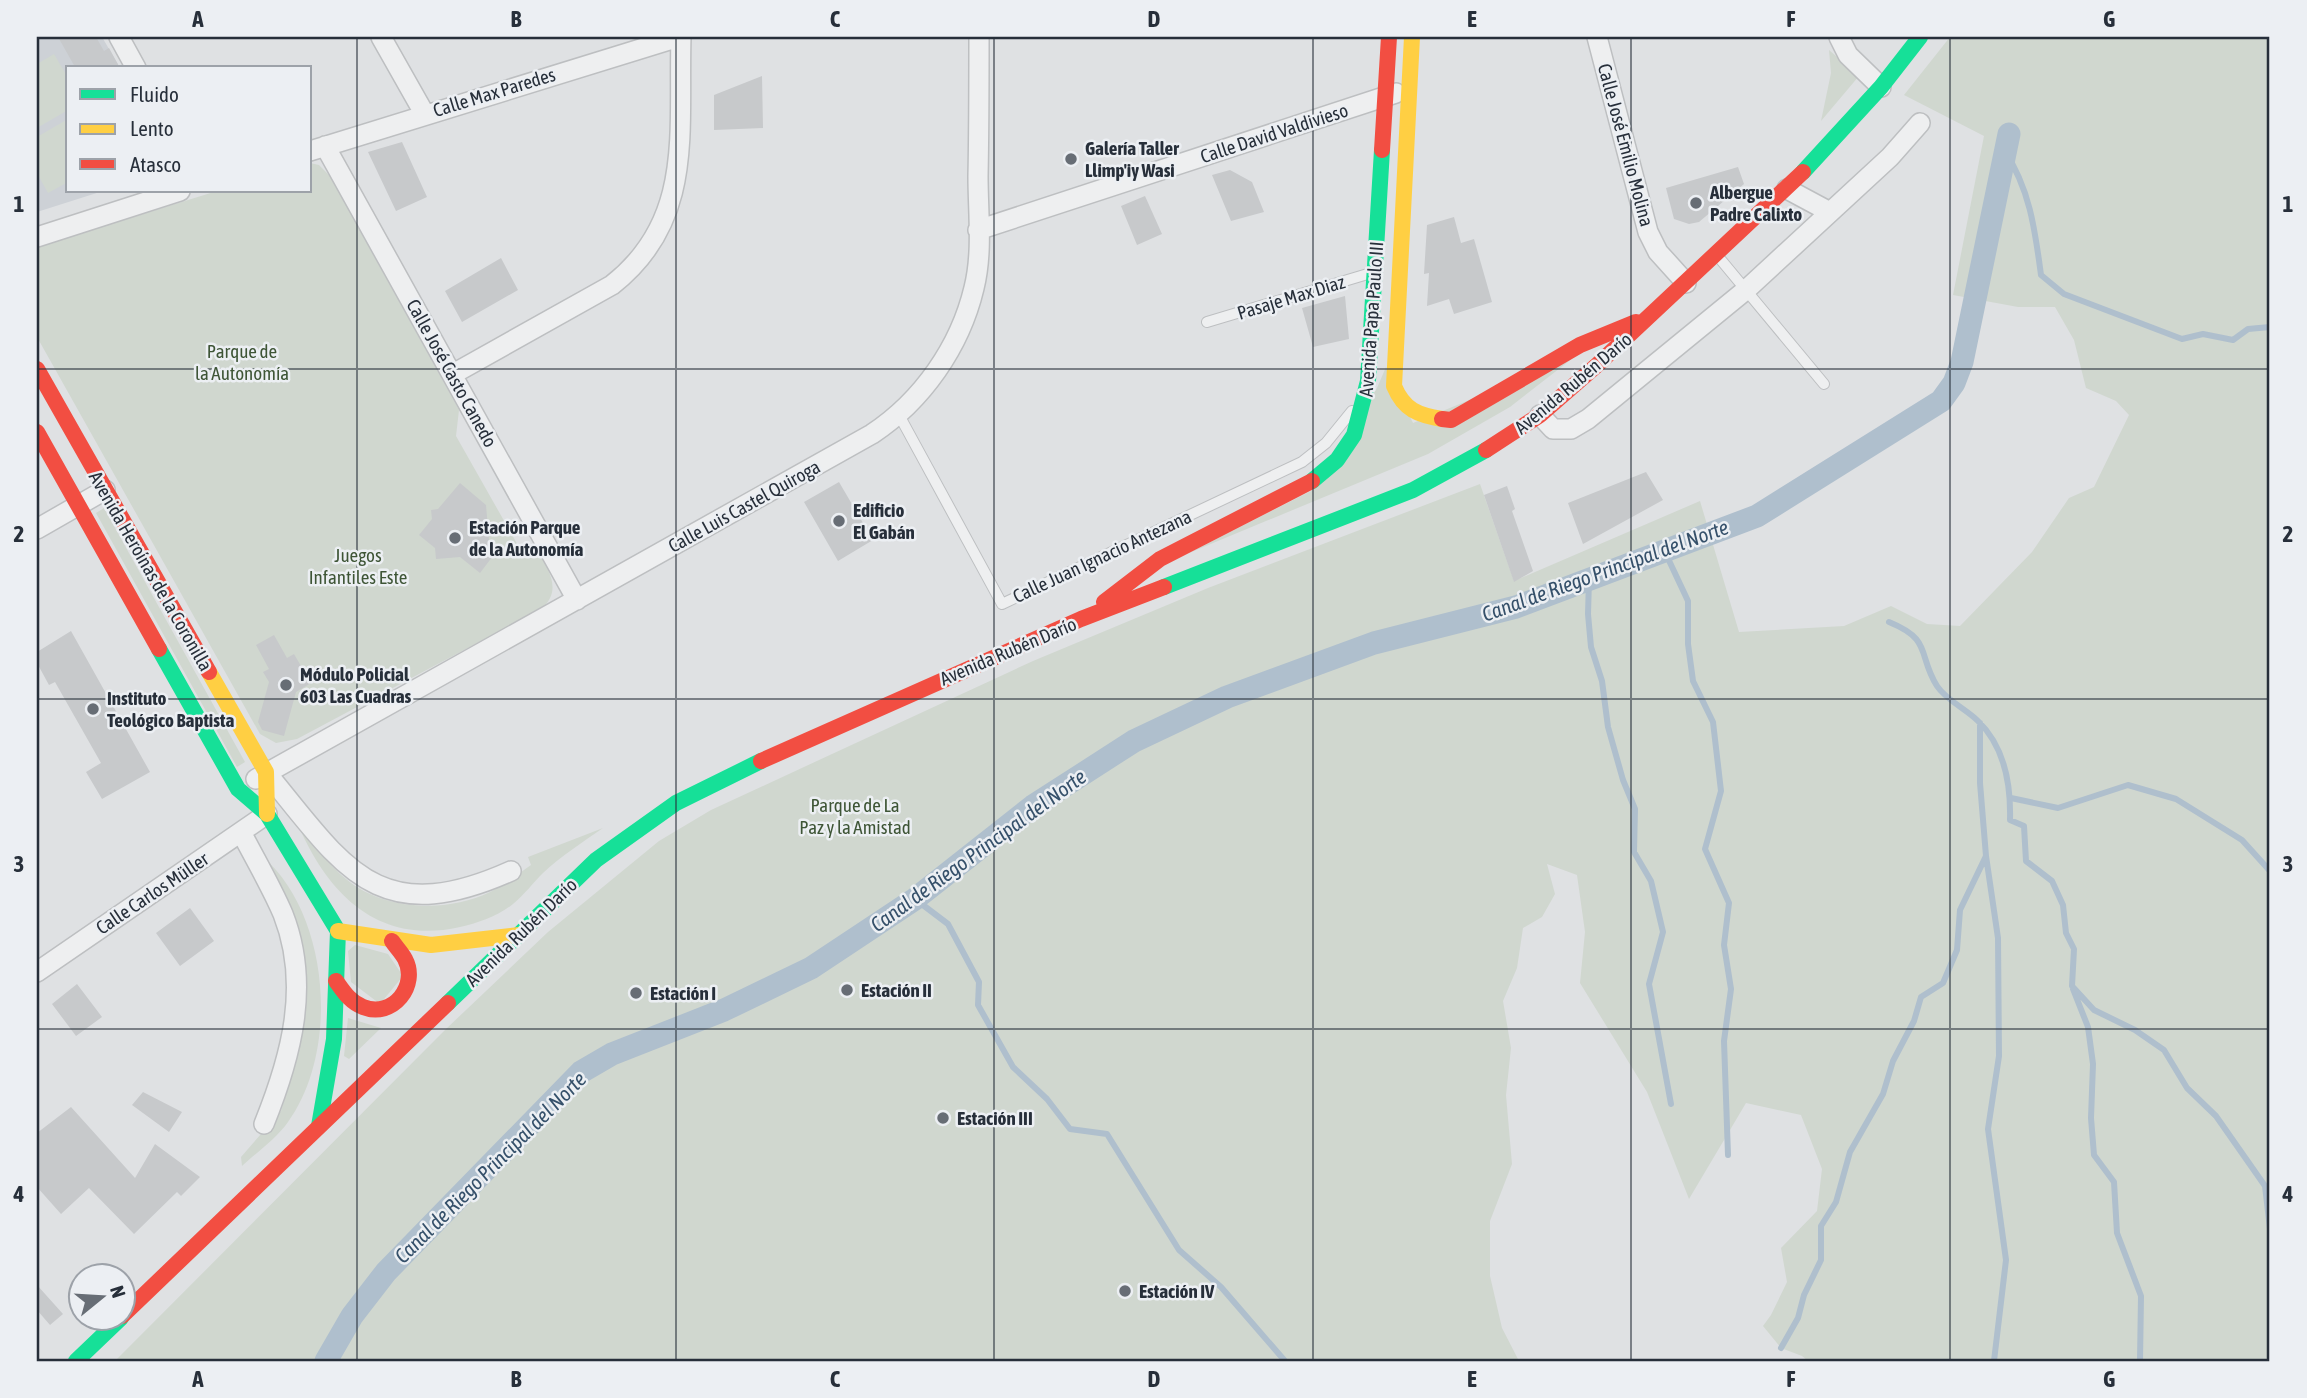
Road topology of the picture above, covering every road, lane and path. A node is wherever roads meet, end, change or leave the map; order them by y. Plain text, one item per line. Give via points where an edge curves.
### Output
1 (119, 37) edge
2 (381, 37) edge
3 (680, 37) edge
4 (979, 37) edge
5 (1389, 37) edge
6 (1412, 37) edge
7 (1597, 37) edge
8 (1839, 37) edge
9 (1920, 37) edge
10 (135, 66) edge
11 (1881, 87) junction
12 (1410, 88) junction
13 (1387, 96) junction
14 (424, 113) junction
15 (1920, 123) dead end
16 (317, 148) edge
17 (1787, 189) junction
18 (177, 192) edge
19 (1828, 211) junction
20 (978, 230) junction
21 (37, 237) edge
22 (1716, 255) junction
23 (1375, 272) junction
24 (1686, 283) junction
25 (1746, 289) junction
26 (1653, 314) junction
27 (1207, 322) dead end
28 (37, 369) edge
29 (453, 374) junction
30 (1368, 381) junction
31 (1824, 384) dead end
32 (899, 415) junction
33 (1540, 415) junction
34 (37, 432) edge
35 (105, 490) junction
36 (78, 506) junction
37 (37, 529) edge
38 (577, 600) junction
39 (1081, 619) junction
40 (266, 772) junction
41 (238, 789) junction
42 (267, 814) junction
43 (241, 832) junction
44 (511, 870) dead end
45 (338, 930) junction
46 (519, 935) junction
47 (391, 940) junction
48 (37, 972) edge
49 (336, 981) junction
50 (454, 997) junction
51 (397, 1002) junction
52 (384, 1061) junction
53 (264, 1124) dead end
54 (319, 1126) junction
55 (136, 1303) edge
56 (106, 1332) edge
57 (76, 1361) edge

1 - 10 street
2 - 14 street
3 - 14 street, Calle Max Paredes
3 - 29 street via 676,188 652,244 636,266 612,285
4 - 20 street, Calle Luis Castel Quiroga
5 - 13 main road, Avenida Papa Paulo III
6 - 12 main road, Avenida Papa Paulo III
7 - 24 street, Calle José Emilio Molina via 1648,232 1658,252
8 - 11 street via 1848,55
9 - 11 main road, Avenida Rubén Darío
11 - 17 main road, Avenida Rubén Darío
12 - 13 street, Calle David Valdivieso
12 - 26 main road, Avenida Papa Paulo III via 1394,345 1394,387 1407,408 1416,415 1451,420 1580,345
13 - 20 street, Calle David Valdivieso
13 - 23 main road, Avenida Papa Paulo III
14 - 16 street, Calle Max Paredes
15 - 19 street via 1890,157
16 - 29 street, Calle José Casto Canedo
17 - 19 street
17 - 22 main road, Avenida Rubén Darío
18 - 21 street
19 - 25 street
20 - 32 street, Calle Luis Castel Quiroga via 974,288 961,326 929,381
22 - 24 main road, Avenida Rubén Darío
22 - 25 lane
23 - 27 lane, Pasaje Max Diaz
23 - 30 main road, Avenida Papa Paulo III
24 - 26 main road, Avenida Rubén Darío
25 - 31 lane
25 - 33 street via 1571,429 1553,429
26 - 33 main road, Avenida Rubén Darío
28 - 35 main road, Avenida Heroínas de la Coronilla
29 - 38 street, Calle José Casto Canedo
30 - 32 lane, Calle Juan Ignacio Antezana via 1326,443 1302,462 1002,604
30 - 39 main road, Avenida Papa Paulo III via 1354,435 1337,460 1307,485 1160,559
32 - 38 street, Calle Luis Castel Quiroga
33 - 39 main road, Avenida Rubén Darío via 1470,460 1413,489
34 - 36 main road, Avenida Heroínas de la Coronilla
35 - 36 street
35 - 40 main road, Avenida Heroínas de la Coronilla
36 - 37 street
36 - 41 main road, Avenida Heroínas de la Coronilla
38 - 40 street, Calle Luis Castel Quiroga
39 - 46 main road, Avenida Rubén Darío via 775,753 676,803 596,860
40 - 41 street, Calle Luis Castel Quiroga
40 - 42 main road, Avenida Heroínas de la Coronilla
40 - 44 street via 341,863 372,883 427,895 450,893
41 - 42 main road, Avenida Heroínas de la Coronilla
42 - 43 street, Calle Carlos Müller
42 - 45 main road, Avenida Heroínas de la Coronilla
43 - 48 street, Calle Carlos Müller
43 - 53 street via 283,914 295,972 297,998 290,1052
45 - 47 main road via 373,933
45 - 49 main road
46 - 47 main road via 431,945
46 - 50 main road, Avenida Rubén Darío
47 - 51 main road via 411,972 410,988
49 - 51 main road via 358,1008 370,1011
49 - 54 main road via 334,1039
50 - 51 main road
50 - 52 main road, Avenida Rubén Darío
51 - 52 main road
52 - 54 main road, Avenida Rubén Darío
54 - 55 main road, Avenida Rubén Darío
56 - 57 main road, Avenida Rubén Darío

